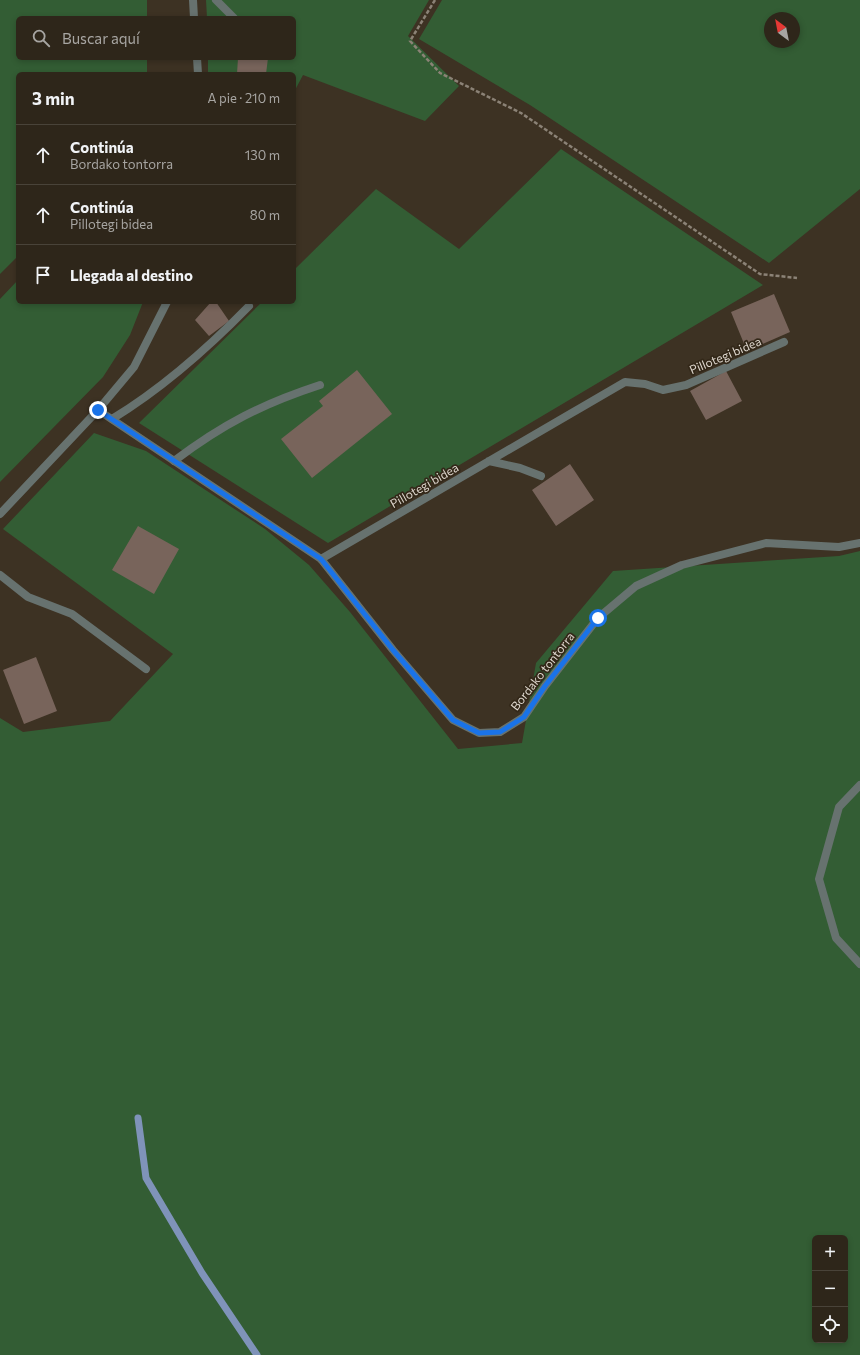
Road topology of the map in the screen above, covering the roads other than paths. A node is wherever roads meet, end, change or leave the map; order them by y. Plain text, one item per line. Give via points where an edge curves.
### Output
1 (193, 0) edge
2 (216, 0) edge
3 (194, 16) edge
4 (232, 16) edge
5 (197, 60) edge
6 (198, 72) edge
7 (166, 304) edge
8 (249, 306) dead end
9 (784, 342) dead end
10 (320, 385) dead end
11 (98, 410) junction
12 (112, 419) junction
13 (174, 461) junction
14 (489, 461) junction
15 (541, 476) dead end
16 (0, 514) edge
17 (860, 543) edge
18 (321, 559) junction
19 (0, 575) edge
20 (146, 669) dead end
21 (860, 785) edge
22 (860, 964) edge

1 - 3 street
2 - 4 street
5 - 6 street
7 - 11 street via 134,367
8 - 12 street via 220,336 140,402
9 - 14 street, Pillotegi bidea via 678,387 663,390 645,384 625,382
10 - 13 street via 255,410 207,436
11 - 12 street
11 - 16 street
12 - 13 street
13 - 18 street
14 - 15 street
14 - 18 street, Pillotegi bidea
17 - 18 street, Bordako tontorra via 838,548 766,543 682,565 636,586 598,618 524,717 500,732 479,733 453,720 393,650
19 - 20 street via 28,597 72,614
21 - 22 street via 839,806 819,879 836,938

